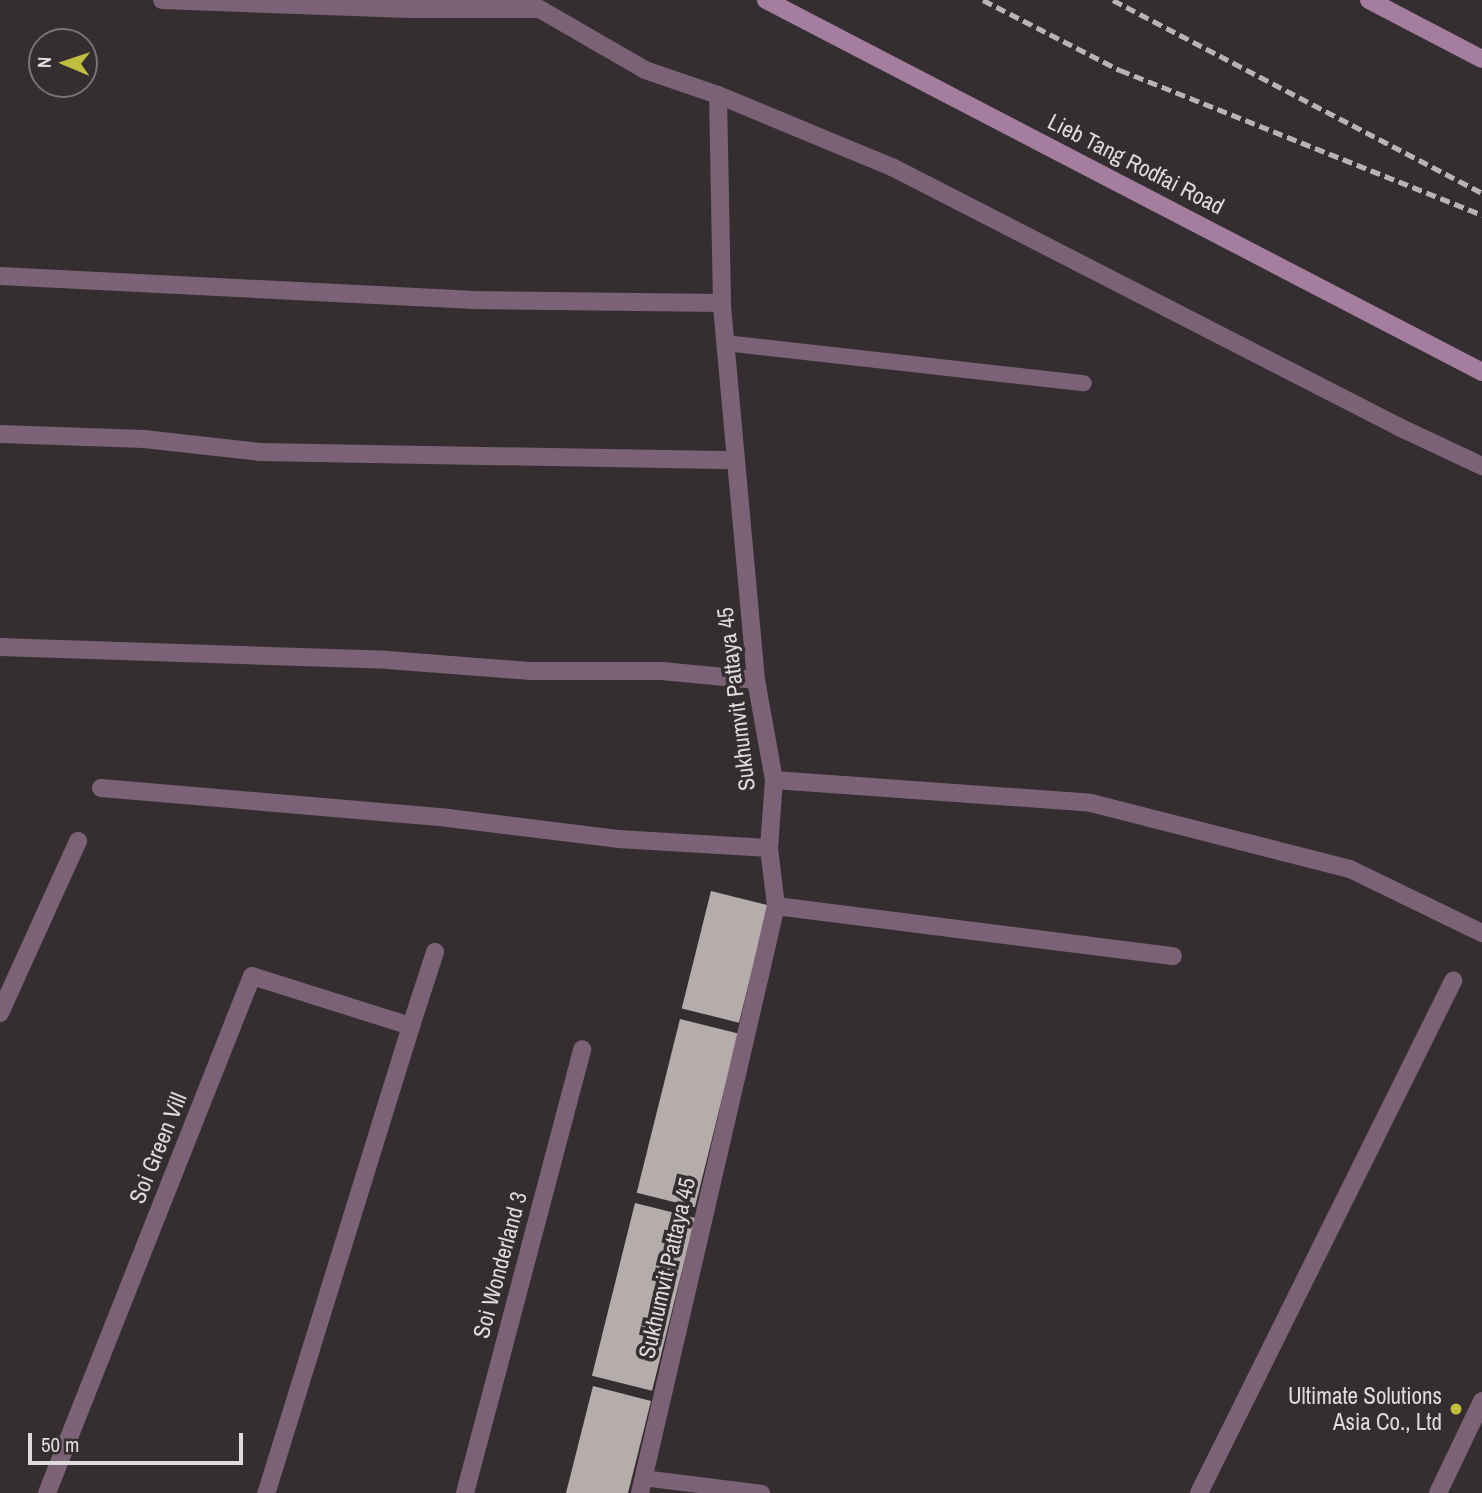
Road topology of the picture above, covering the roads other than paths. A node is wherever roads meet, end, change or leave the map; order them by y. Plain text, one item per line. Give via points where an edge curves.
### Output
1 (162, 0) edge
2 (766, 0) edge
3 (1369, 0) edge
4 (531, 5) edge
5 (1482, 59) edge
6 (718, 95) junction
7 (0, 276) edge
8 (722, 303) junction
9 (726, 343) junction
10 (1482, 372) edge
11 (1084, 383) dead end
12 (0, 434) edge
13 (736, 460) junction
14 (1482, 466) edge
15 (0, 647) edge
16 (756, 680) junction
17 (774, 780) junction
18 (101, 788) dead end
19 (78, 841) dead end
20 (769, 848) junction
21 (776, 906) junction
22 (1482, 933) edge
23 (435, 952) dead end
24 (1173, 956) dead end
25 (1453, 981) dead end
26 (0, 1013) edge
27 (411, 1026) junction
28 (582, 1049) dead end
29 (1482, 1401) edge
30 (641, 1486) edge
31 (47, 1493) edge
32 (266, 1493) edge
33 (465, 1493) edge
34 (762, 1493) edge
35 (1199, 1493) edge
36 (1438, 1493) edge

1 - 4 street via 410,9
2 - 10 street, Lieb Tang Rodfai Road
3 - 5 street
4 - 6 street via 645,71
6 - 8 street, Sukhumvit Pattaya 45
6 - 14 street via 892,167
7 - 8 street via 470,300
8 - 9 street, Sukhumvit Pattaya 45
9 - 11 lane
9 - 13 street, Sukhumvit Pattaya 45
12 - 13 street via 144,439 259,452
13 - 16 street, Sukhumvit Pattaya 45
15 - 16 street via 387,660 529,671 662,671
16 - 17 street, Sukhumvit Pattaya 45
17 - 20 street, Sukhumvit Pattaya 45
17 - 22 street via 1091,803 1350,869
18 - 20 street via 448,818 618,839
19 - 26 street
20 - 21 street, Sukhumvit Pattaya 45
21 - 24 street
21 - 30 street, Sukhumvit Pattaya 45
23 - 27 street
25 - 35 street
27 - 31 street, Soi Green Vill via 252,976
27 - 32 street
28 - 33 street, Soi Wonderland 3
29 - 36 street
30 - 34 lane

